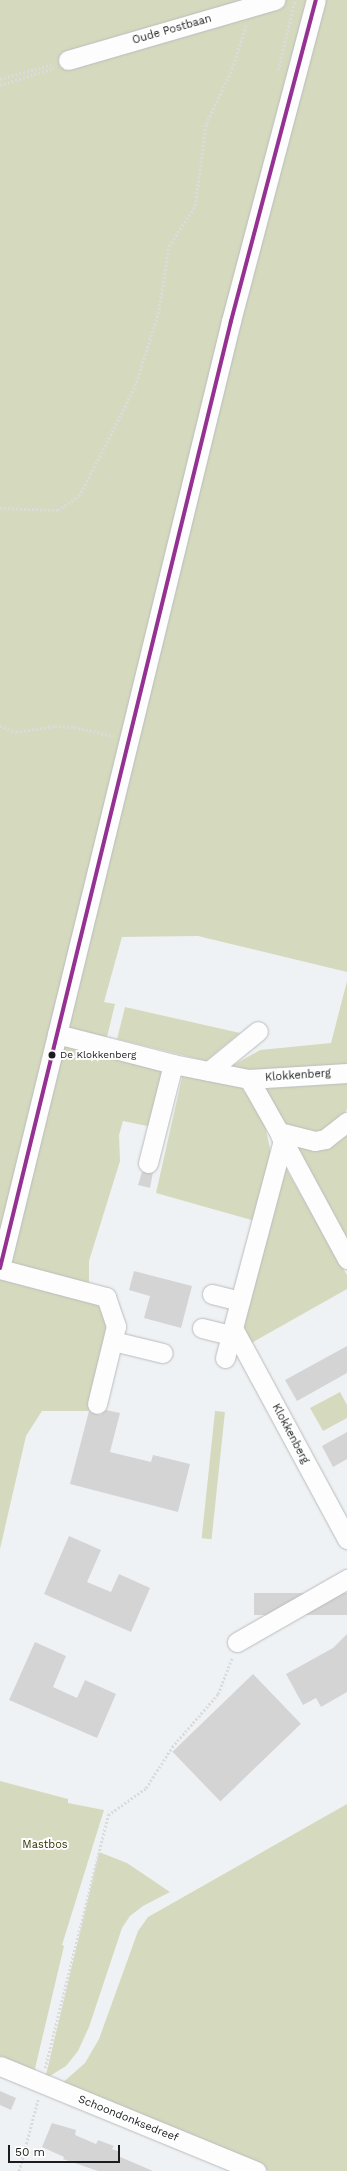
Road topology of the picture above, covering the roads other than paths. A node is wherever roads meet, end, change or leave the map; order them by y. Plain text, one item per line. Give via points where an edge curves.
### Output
1 (275, 0) edge
2 (316, 0) edge
3 (68, 60) road end
4 (258, 1030) dead end
5 (57, 1034) junction
6 (173, 1064) junction
7 (209, 1071) junction
8 (347, 1073) edge
9 (249, 1079) junction
10 (347, 1122) edge
11 (281, 1136) junction
12 (148, 1163) dead end
13 (347, 1259) edge
14 (0, 1268) edge
15 (212, 1294) dead end
16 (240, 1301) junction
17 (202, 1328) dead end
18 (232, 1332) junction
19 (113, 1340) junction
20 (163, 1353) dead end
21 (225, 1358) dead end
22 (97, 1404) dead end
23 (344, 1528) edge
24 (347, 1579) edge
25 (237, 1642) road end
26 (0, 2066) edge
27 (256, 2171) edge

1 - 3 street, Oude Postbaan
2 - 5 street via 231,321
4 - 7 street
5 - 6 street, Klokkenberg
5 - 14 street
6 - 7 street, Klokkenberg
6 - 12 street
7 - 9 street, Klokkenberg
8 - 9 street, Klokkenberg
9 - 11 street, Klokkenberg
10 - 11 street via 325,1139 315,1141
11 - 13 street, Klokkenberg
11 - 16 street
14 - 19 street via 106,1297 116,1326
15 - 16 street
16 - 18 street
17 - 18 street
18 - 21 street
18 - 23 street, Klokkenberg
19 - 20 street
19 - 22 street
24 - 25 street
26 - 27 street, Schoondonksedreef

